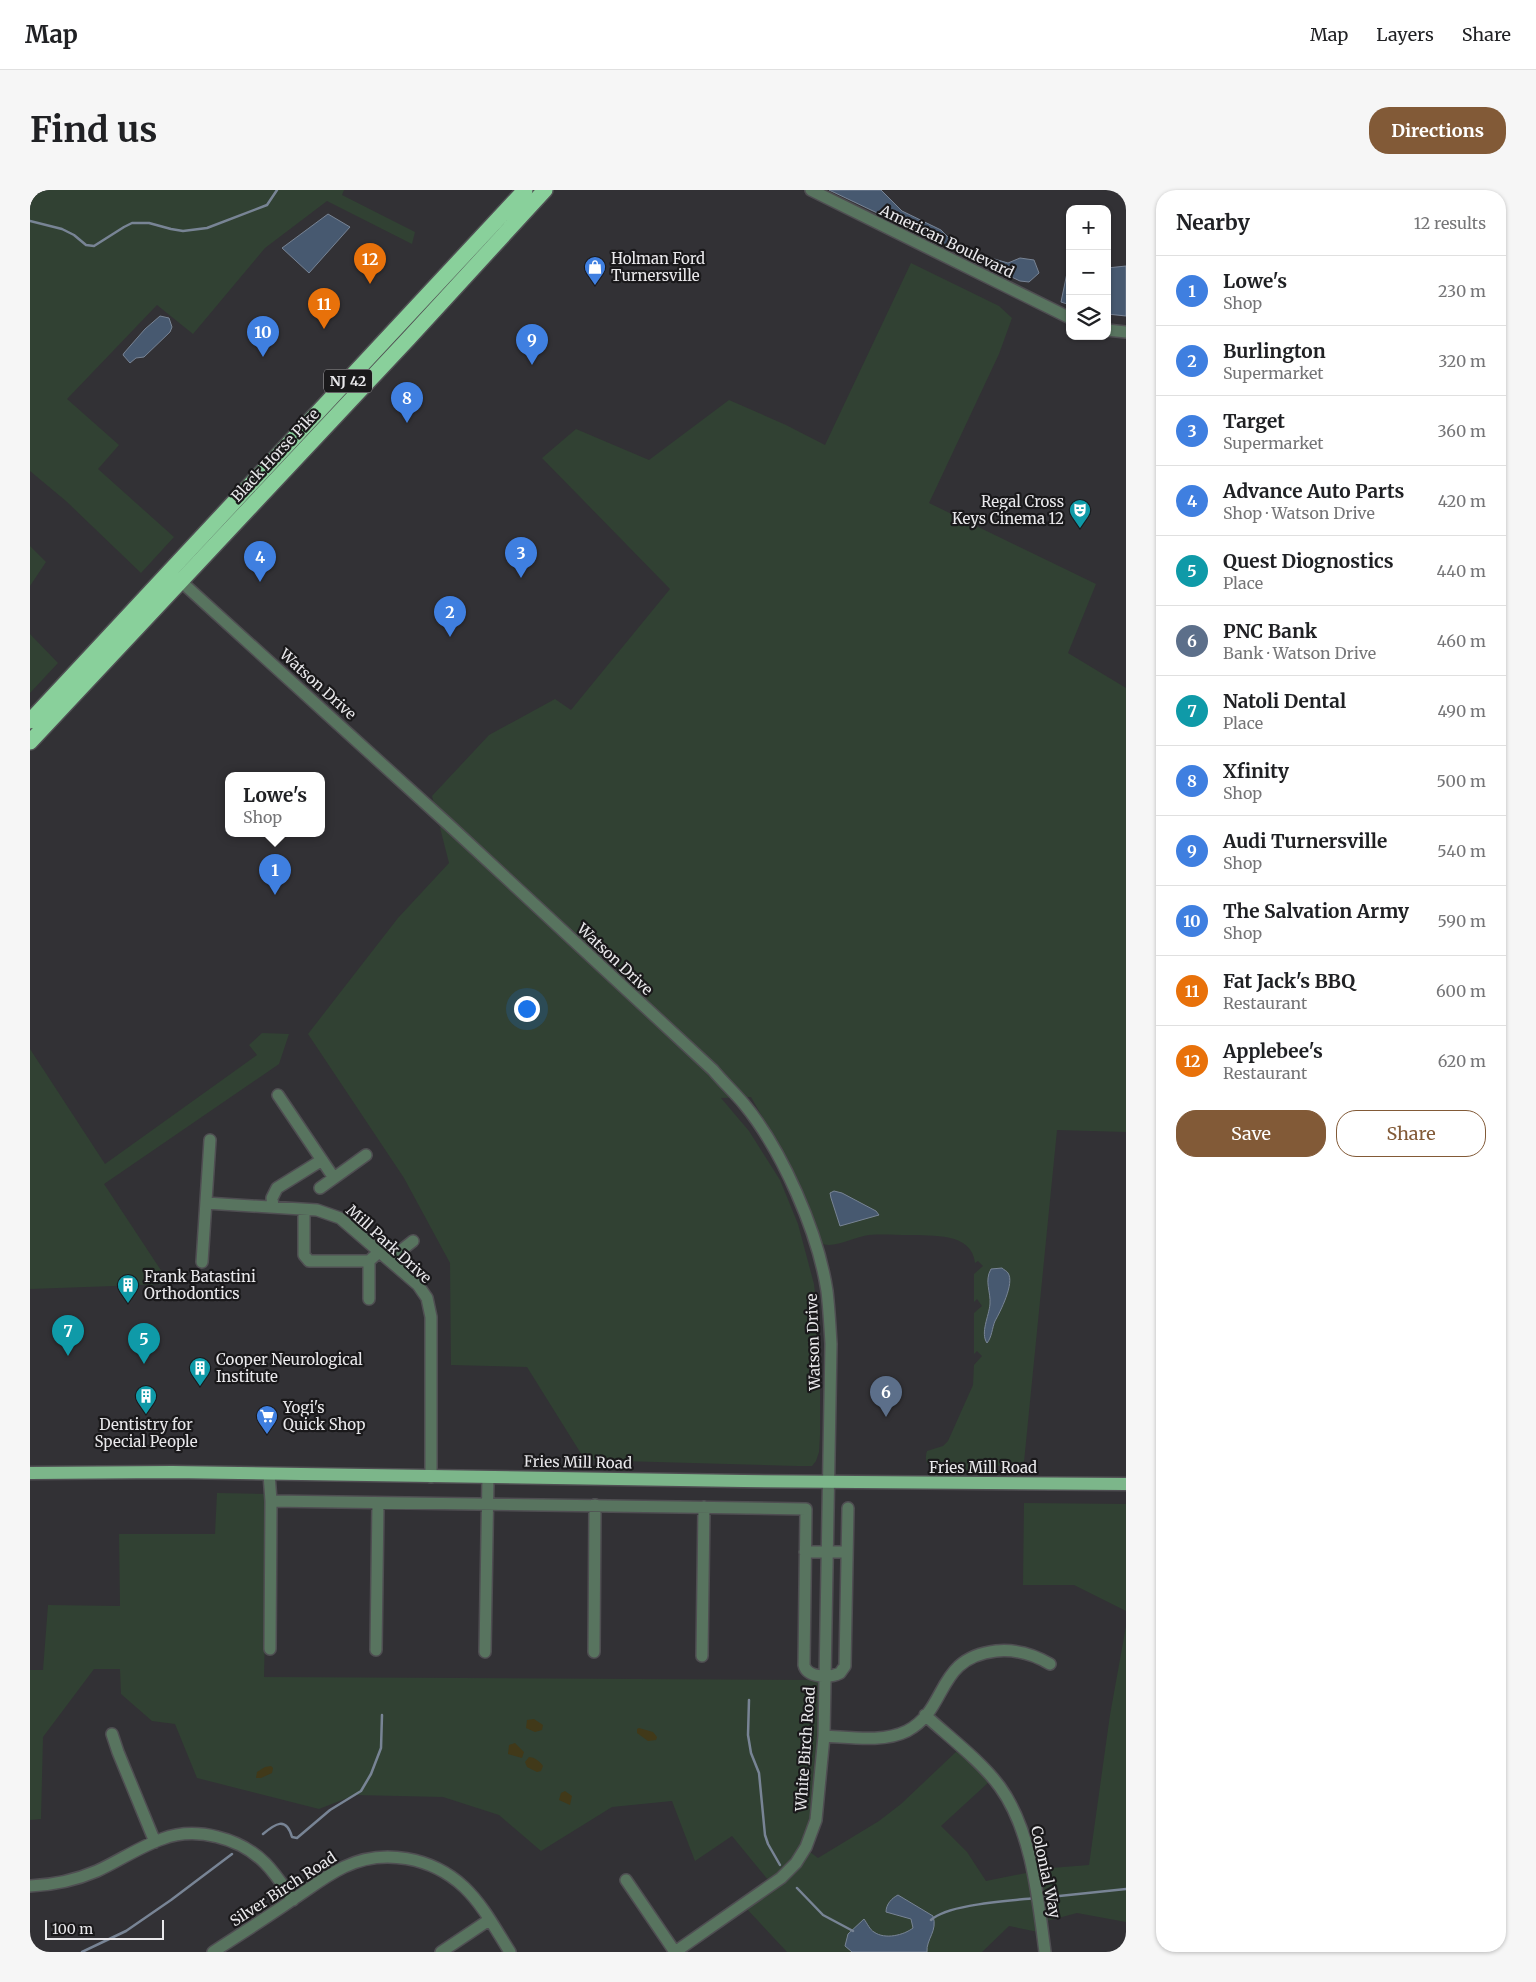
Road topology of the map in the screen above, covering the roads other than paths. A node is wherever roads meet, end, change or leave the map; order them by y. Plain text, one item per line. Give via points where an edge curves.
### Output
1 (525, 190) edge
2 (544, 190) edge
3 (811, 190) edge
4 (430, 292) junction
5 (1066, 316) edge
6 (1111, 330) edge
7 (1126, 332) edge
8 (408, 338) junction
9 (175, 577) junction
10 (30, 721) edge
11 (30, 742) edge
12 (278, 1095) dead end
13 (210, 1140) dead end
14 (366, 1155) dead end
15 (322, 1160) junction
16 (334, 1178) junction
17 (320, 1188) dead end
18 (206, 1203) junction
19 (272, 1207) junction
20 (304, 1210) junction
21 (413, 1241) dead end
22 (380, 1252) junction
23 (389, 1260) junction
24 (369, 1261) junction
25 (202, 1262) dead end
26 (369, 1299) dead end
27 (30, 1473) edge
28 (269, 1474) junction
29 (431, 1477) junction
30 (488, 1477) junction
31 (829, 1482) junction
32 (1126, 1484) edge
33 (271, 1500) junction
34 (378, 1503) junction
35 (487, 1504) junction
36 (595, 1505) junction
37 (704, 1507) junction
38 (848, 1508) dead end
39 (805, 1552) junction
40 (827, 1552) junction
41 (847, 1552) junction
42 (270, 1649) dead end
43 (376, 1650) dead end
44 (485, 1652) dead end
45 (594, 1652) dead end
46 (702, 1656) dead end
47 (1050, 1664) dead end
48 (825, 1676) junction
49 (926, 1715) junction
50 (112, 1734) dead end
51 (824, 1736) junction
52 (155, 1842) junction
53 (626, 1880) dead end
54 (30, 1886) edge
55 (293, 1900) junction
56 (489, 1920) junction
57 (213, 1952) edge
58 (441, 1952) edge
59 (510, 1952) edge
60 (675, 1952) edge
61 (1045, 1952) edge

1 - 4 highway, Black Horse Pike / NJ 42
2 - 8 highway, Black Horse Pike / NJ 42
3 - 5 street, American Boulevard
4 - 8 highway via 433,298 430,308
4 - 9 highway, Black Horse Pike / NJ 42
6 - 7 street
8 - 9 highway, Black Horse Pike / NJ 42
9 - 10 highway, Black Horse Pike / NJ 42
9 - 11 highway, Black Horse Pike / NJ 42
9 - 31 street, Watson Drive via 455,830 713,1070 745,1105 787,1173 806,1217 827,1290 831,1344
12 - 15 street
13 - 18 street
14 - 16 street
15 - 16 street
15 - 19 street via 277,1188
16 - 17 street
18 - 19 street, Mill Park Drive
18 - 25 street
19 - 20 street, Mill Park Drive
20 - 22 street, Mill Park Drive via 317,1210 340,1218
20 - 24 street via 304,1255 309,1261
21 - 23 street
22 - 23 street, Mill Park Drive
22 - 24 street
23 - 29 street, Mill Park Drive via 418,1285 427,1298 431,1317
24 - 26 street
27 - 28 main road, Fries Mill Road
28 - 29 main road, Fries Mill Road
28 - 33 street
29 - 30 main road, Fries Mill Road
30 - 31 main road, Fries Mill Road
30 - 35 street
31 - 32 main road, Fries Mill Road
31 - 40 street, White Birch Road
33 - 34 street
33 - 42 street
34 - 35 street
34 - 43 street
35 - 36 street
35 - 44 street
36 - 37 street
36 - 45 street
37 - 39 street via 806,1509
37 - 46 street
38 - 41 street
39 - 40 street
39 - 48 street via 804,1665 808,1673
40 - 41 street
40 - 48 street, White Birch Road
41 - 48 street via 844,1666 840,1673
47 - 49 street via 1032,1654 1010,1650 970,1657 954,1670
48 - 51 street, White Birch Road
49 - 51 street via 912,1727 893,1735
49 - 61 street, Colonial Way via 987,1772 1006,1795 1023,1830
50 - 52 street
51 - 60 street, White Birch Road via 818,1810 806,1847 796,1863 763,1892
52 - 54 street via 87,1875 60,1883
52 - 55 street via 168,1836 196,1834 239,1845 264,1862
53 - 60 street
55 - 56 street, Silver Birch Road via 352,1864 372,1858 399,1857 426,1863 451,1876 471,1894
55 - 57 street, Silver Birch Road
56 - 58 street
56 - 59 street, Silver Birch Road

